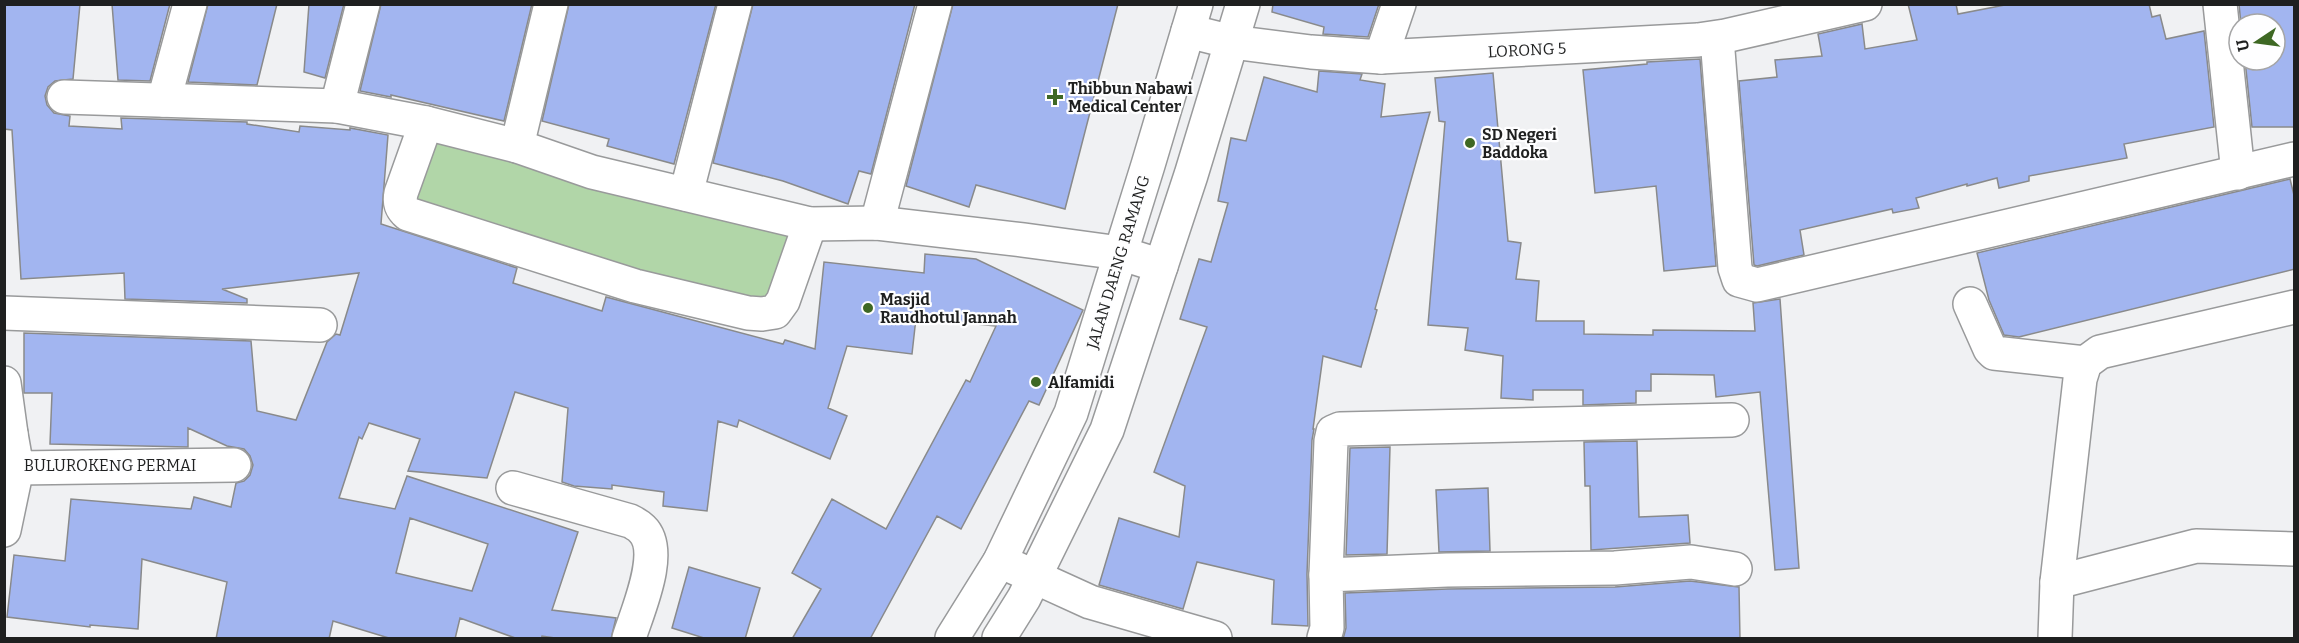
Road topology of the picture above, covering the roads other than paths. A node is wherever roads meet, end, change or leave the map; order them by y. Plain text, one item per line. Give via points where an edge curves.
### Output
1 (190, 4) edge
2 (363, 4) edge
3 (551, 4) edge
4 (735, 4) edge
5 (935, 4) edge
6 (1243, 4) edge
7 (1399, 4) edge
8 (1865, 4) edge
9 (2220, 4) edge
10 (1192, 18) edge
11 (1717, 38) junction
12 (1232, 42) junction
13 (1381, 57) junction
14 (64, 97) dead end
15 (164, 100) junction
16 (338, 106) junction
17 (426, 123) junction
18 (517, 146) junction
19 (2295, 159) edge
20 (2238, 173) junction
21 (686, 194) junction
22 (877, 223) junction
23 (810, 224) junction
24 (1120, 253) junction
25 (1161, 266) junction
26 (1970, 304) dead end
27 (2295, 307) edge
28 (4, 313) edge
29 (320, 325) dead end
30 (2085, 363) junction
31 (4, 383) edge
32 (1732, 420) dead end
33 (8, 434) edge
34 (234, 465) dead end
35 (17, 468) junction
36 (513, 488) dead end
37 (4, 530) edge
38 (2295, 549) edge
39 (1000, 561) junction
40 (1735, 569) dead end
41 (1326, 575) junction
42 (1035, 576) junction
43 (2057, 582) junction
44 (629, 639) edge
45 (952, 639) edge
46 (999, 639) edge
47 (1215, 639) edge
48 (1324, 639) edge
49 (2055, 639) edge

1 - 15 street
2 - 16 street
3 - 18 street
4 - 21 street
5 - 22 street
6 - 12 street
7 - 13 street
8 - 11 street, LORONG 5
9 - 20 street
10 - 12 street, LORONG 5
10 - 24 street, JALAN DAENG RAMANG
11 - 13 street, LORONG 5
11 - 20 street via 1735,268 1739,280 1747,284 1757,285
12 - 13 street, LORONG 5
12 - 25 street
14 - 15 street
15 - 16 street
16 - 17 street
17 - 18 street
17 - 23 street via 401,194 402,209 408,214 635,286 748,313 775,312 783,301
18 - 21 street via 592,172
19 - 20 street
21 - 23 street
22 - 23 street
22 - 24 street
24 - 25 street
24 - 39 street, JALAN DAENG RAMANG via 1071,412
25 - 42 street via 1107,430
26 - 30 street via 1994,353
27 - 30 street via 2100,352
28 - 29 street
30 - 43 street
31 - 33 street, BULUROKENG PERMAI
32 - 41 street via 1340,429 1333,432 1331,441
33 - 35 street, BULUROKENG PERMAI
34 - 35 street, BULUROKENG PERMAI
35 - 37 street
36 - 44 street via 630,521 643,529 652,552 650,573
38 - 43 street via 2196,546
39 - 42 street
39 - 45 street, JALAN DAENG RAMANG
40 - 41 street via 1691,562 1615,568
41 - 48 street
42 - 46 street
42 - 47 street via 1090,602
43 - 49 street

